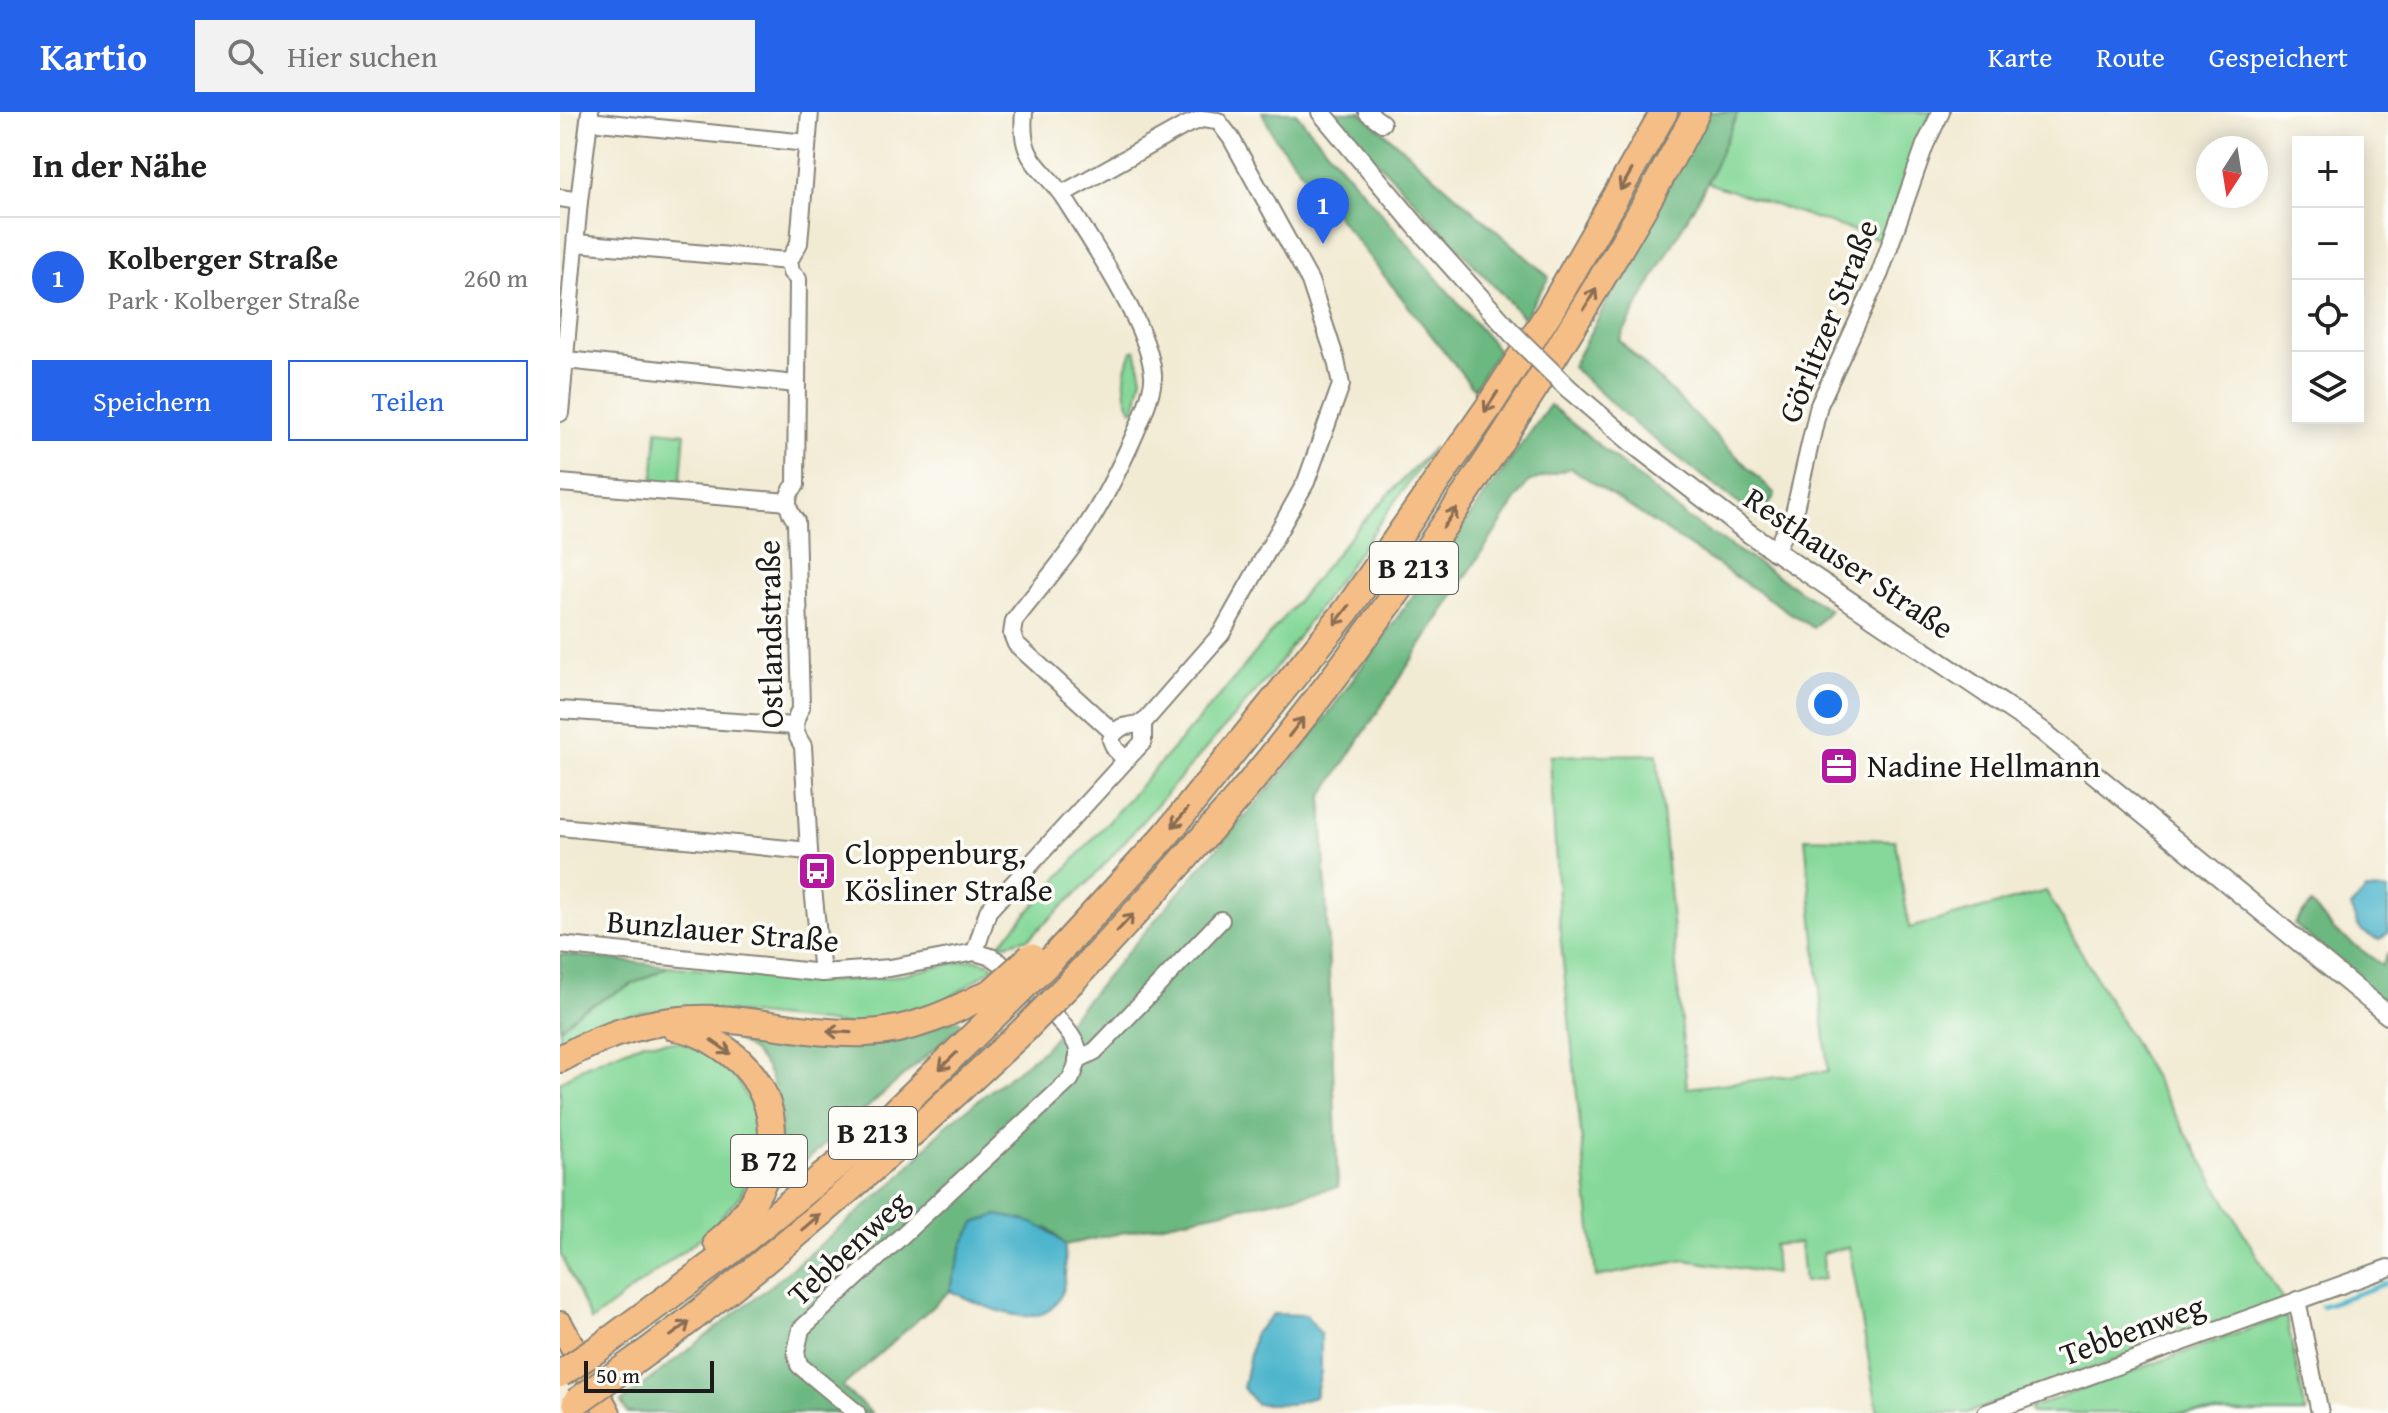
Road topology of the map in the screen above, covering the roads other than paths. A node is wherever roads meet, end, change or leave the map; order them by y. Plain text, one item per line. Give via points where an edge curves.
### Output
1 (810, 112) edge
2 (1024, 112) edge
3 (1321, 112) edge
4 (1367, 112) edge
5 (1664, 112) edge
6 (1696, 112) edge
7 (1941, 112) edge
8 (590, 117) edge
9 (1382, 123) dead end
10 (807, 143) junction
11 (1062, 194) junction
12 (560, 198) edge
13 (579, 201) junction
14 (576, 243) junction
15 (789, 261) junction
16 (566, 360) junction
17 (796, 384) junction
18 (560, 413) edge
19 (560, 483) edge
20 (788, 502) junction
21 (1774, 552) junction
22 (560, 710) edge
23 (1143, 723) junction
24 (794, 726) junction
25 (1114, 733) junction
26 (1126, 760) junction
27 (560, 827) edge
28 (809, 851) junction
29 (1221, 920) dead end
30 (560, 945) edge
31 (975, 952) junction
32 (822, 973) junction
33 (999, 998) junction
34 (2388, 1015) edge
35 (648, 1024) junction
36 (560, 1059) edge
37 (1077, 1060) junction
38 (2388, 1268) edge
39 (2297, 1300) junction
40 (640, 1319) junction
41 (560, 1324) edge
42 (560, 1374) edge
43 (568, 1407) edge
44 (608, 1413) edge
45 (857, 1413) edge
46 (1986, 1413) edge
47 (2320, 1413) edge

1 - 10 street
2 - 11 street via 1025,146 1034,165
3 - 21 street, Resthauser Straße, bridge via 1423,234 1568,388
4 - 9 street
5 -> 33 highway, B 213, bridge via 1550,311 1356,597 1166,835 1115,891 1092,897 1045,955
43 -> 6 highway, B 213, bridge via 751,1273 894,1152 1023,1031 1175,870 1289,736 1512,426 1654,193
7 - 21 street, Görlitzer Straße via 1880,273 1819,405 1794,513
8 - 10 street
8 - 13 street
10 - 15 street via 799,243
11 - 23 street via 1184,126 1202,119 1218,121 1310,281 1341,385 1306,482 1221,634
11 - 25 street via 1136,323 1154,378 1142,422 1088,525 1014,621 1012,634 1016,644
12 - 13 street
13 - 14 street
14 - 15 street
14 - 16 street
15 - 17 street, Ostlandstraße via 798,279
16 - 17 street
16 - 18 street
17 - 20 street, Ostlandstraße via 796,485
19 - 20 street
20 - 24 street, Ostlandstraße via 796,521 801,707
21 - 34 street, Resthauser Straße via 2041,730
22 - 24 street
23 - 25 street
23 - 26 street via 1143,742
24 - 28 street, Ostlandstraße via 803,746
25 - 26 street via 1111,740
26 - 31 street via 988,911
27 - 28 street
28 - 32 street, Ostlandstraße
29 - 37 street, Tebbenweg via 1095,1051
30 - 32 street, Bunzlauer Straße
31 - 32 street, Bunzlauer Straße via 890,968
31 - 37 street via 1006,968 1064,1024 1073,1036
33 -> 35 highway, B 213 via 919,1025 865,1033 706,1018
33 -> 40 highway, B 213 via 859,1147
35 - 36 highway, B 72 via 603,1036
35 -> 40 highway, B 72 via 693,1029 742,1062 763,1090 772,1151 751,1208 735,1228 649,1296
37 - 45 street, Tebbenweg via 1070,1080 801,1329 799,1365
38 - 39 street, Tebbenweg
39 - 46 street, Tebbenweg
39 - 47 street
40 - 42 highway, B 72, bridge
41 - 44 main road

